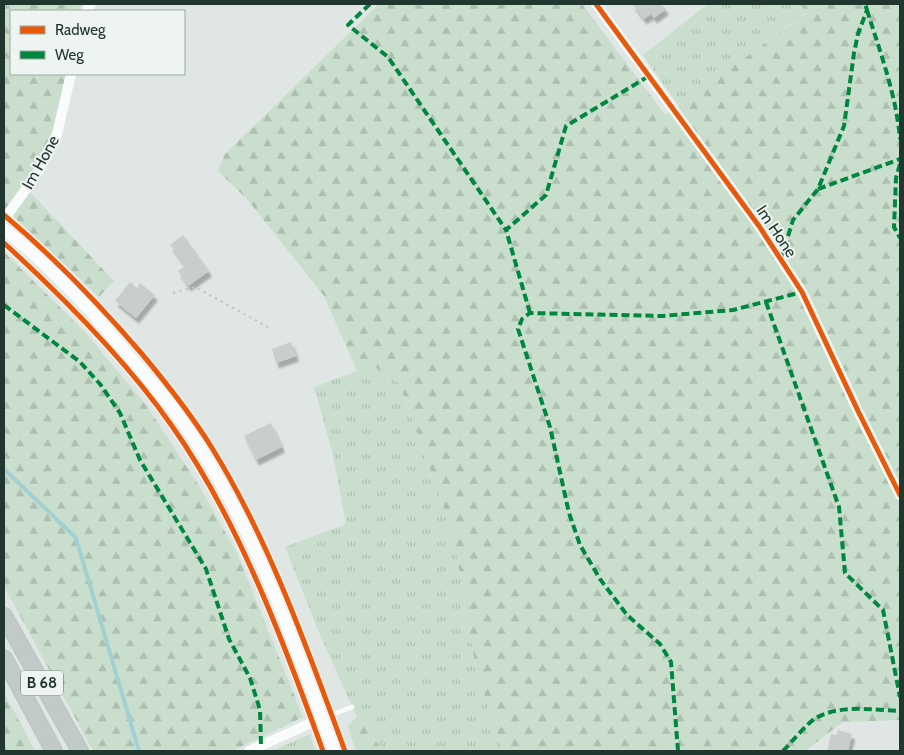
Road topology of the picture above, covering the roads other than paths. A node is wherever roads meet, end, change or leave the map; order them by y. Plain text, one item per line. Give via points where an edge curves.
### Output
1 (596, 4) edge
2 (71, 75) edge
3 (5, 223) edge
4 (900, 495) edge
5 (4, 616) edge
6 (4, 658) edge
7 (352, 707) dead end
8 (322, 718) junction
9 (54, 751) edge
10 (80, 751) edge
11 (249, 751) edge
12 (334, 751) edge

1 - 4 street, Im Hone via 759,226 802,292
2 - 3 street, Im Hone via 57,134 38,172
3 - 8 street via 97,318 183,422 227,495 254,551
5 - 10 highway, B 68
6 - 9 highway, B 68
7 - 8 lane
8 - 11 street
8 - 12 street

